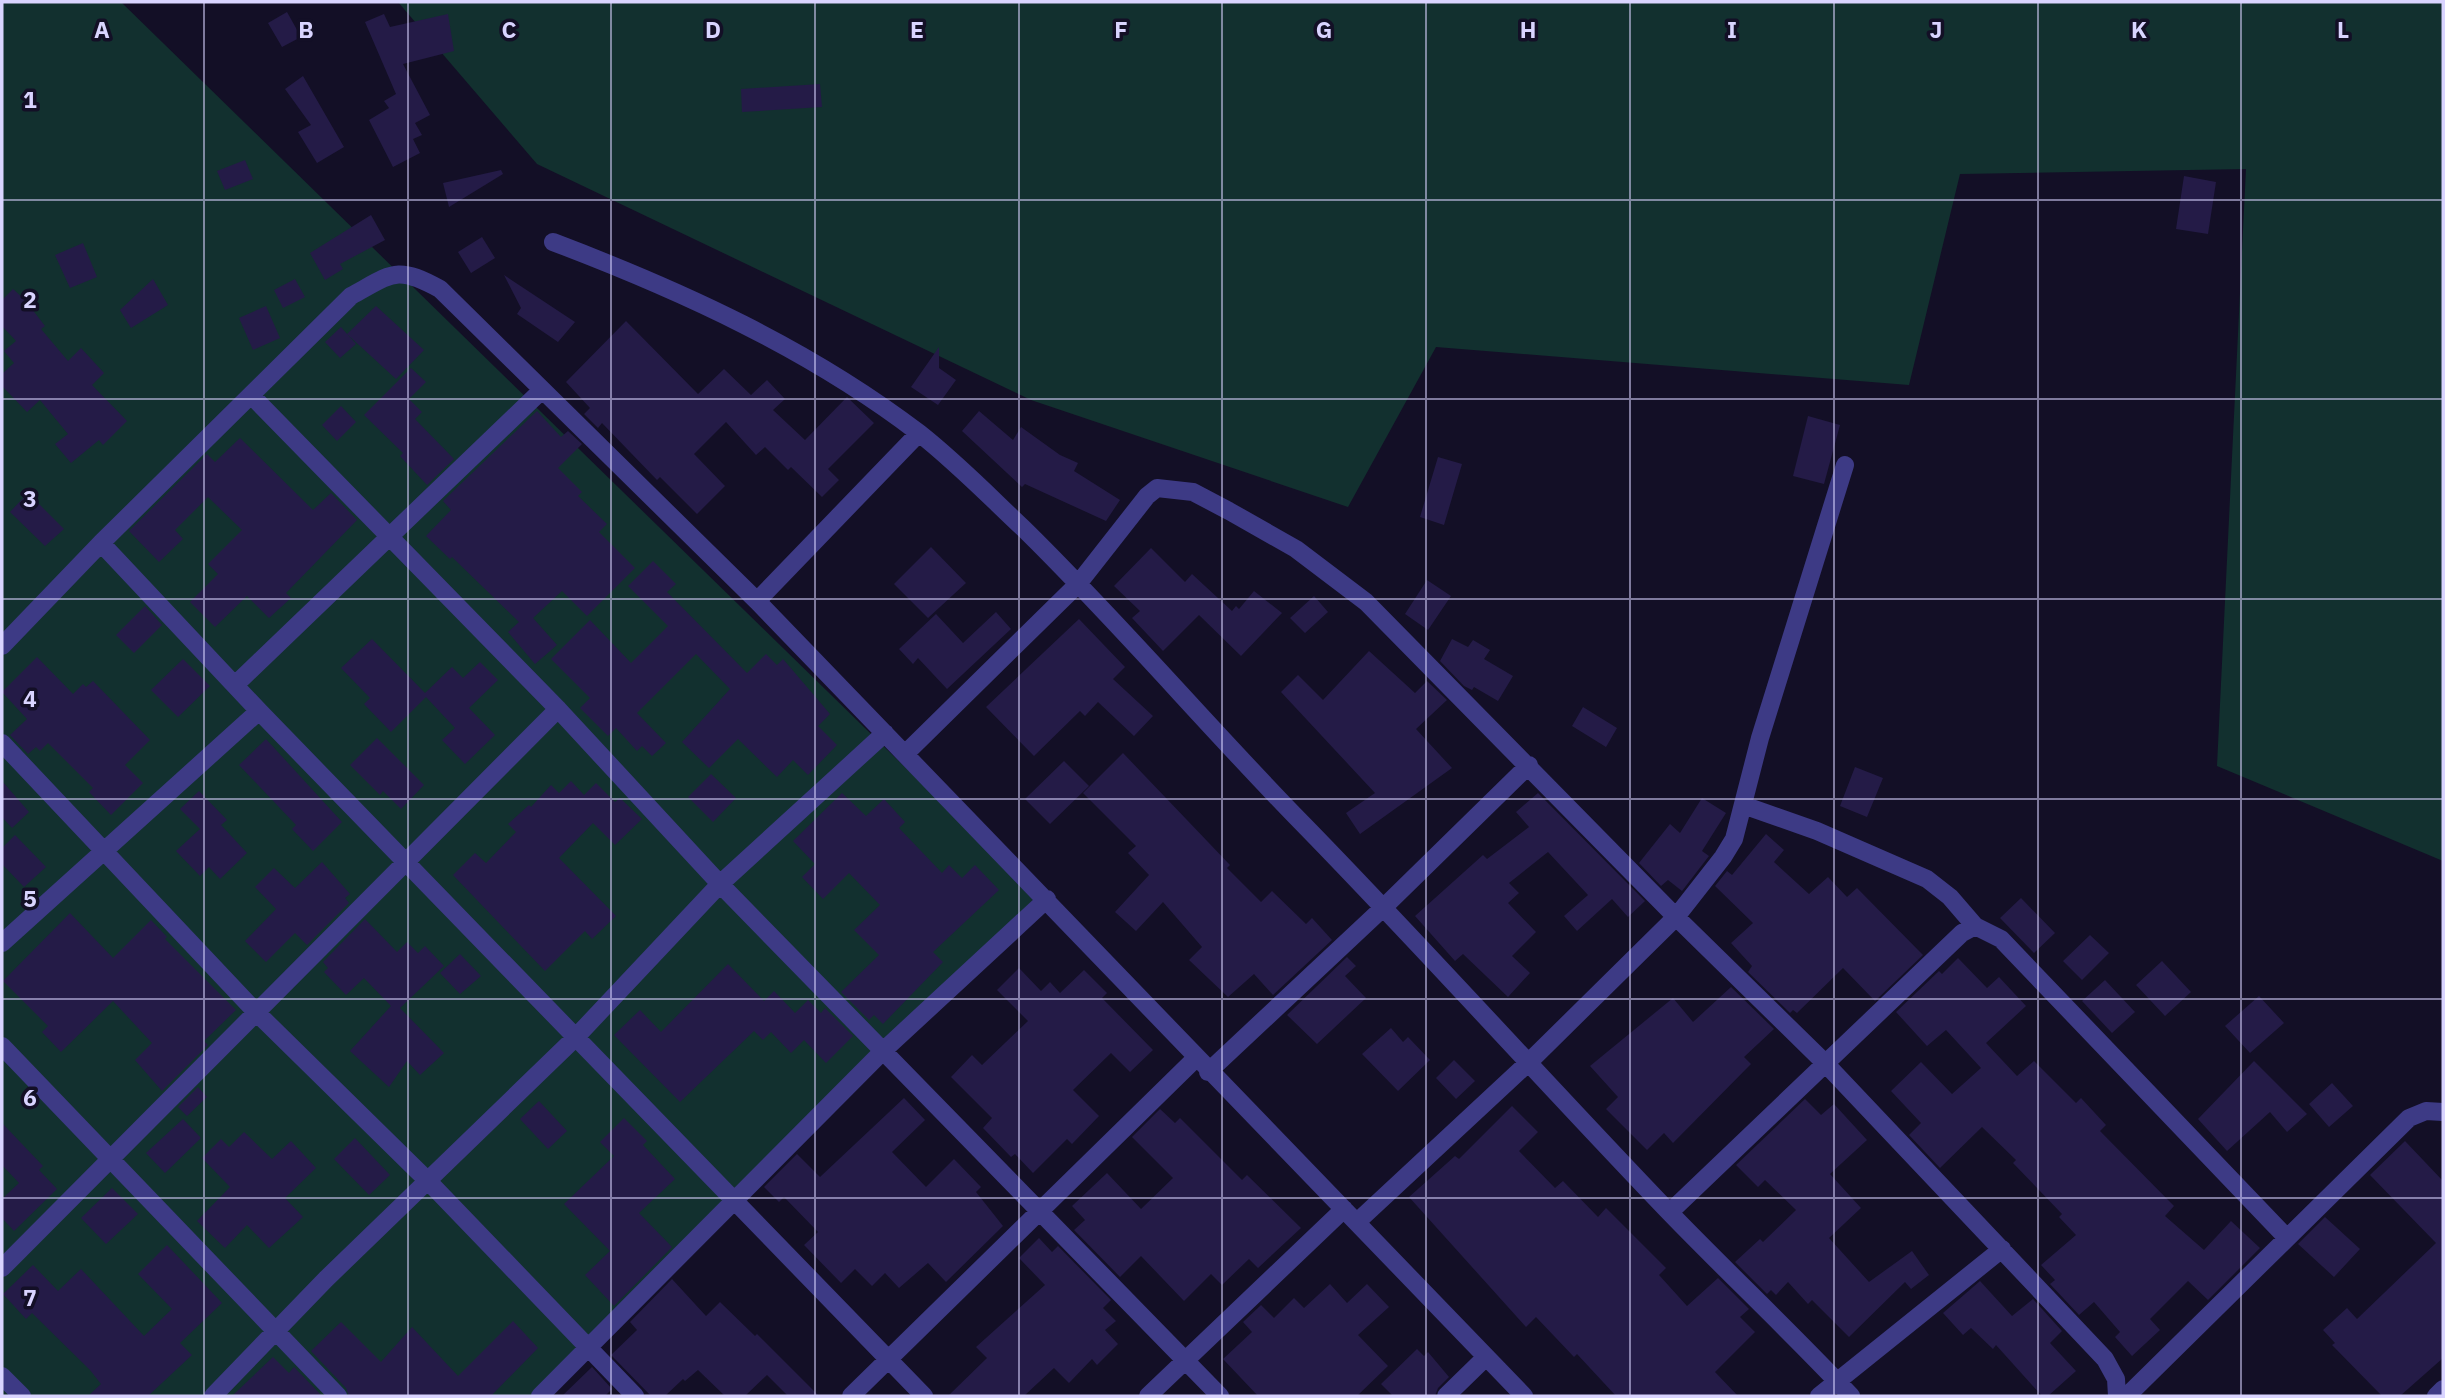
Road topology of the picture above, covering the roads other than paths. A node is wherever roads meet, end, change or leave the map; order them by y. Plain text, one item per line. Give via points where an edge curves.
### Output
1 (553, 242) dead end
2 (542, 390) junction
3 (251, 395) junction
4 (919, 433) junction
5 (1845, 465) dead end
6 (388, 537) junction
7 (101, 543) junction
8 (1078, 584) junction
9 (757, 601) junction
10 (2, 646) edge
11 (235, 685) junction
12 (558, 709) junction
13 (259, 710) junction
14 (885, 733) junction
15 (2, 743) edge
16 (905, 754) junction
17 (1529, 765) junction
18 (1744, 805) junction
19 (104, 852) junction
20 (407, 863) junction
21 (720, 884) junction
22 (1047, 898) junction
23 (1384, 907) junction
24 (1676, 918) junction
25 (1975, 926) junction
26 (2, 943) edge
27 (256, 1012) junction
28 (575, 1038) junction
29 (2, 1046) edge
30 (884, 1049) junction
31 (1195, 1059) junction
32 (1530, 1061) junction
33 (1824, 1062) junction
34 (1209, 1072) junction
35 (2443, 1112) edge
36 (109, 1158) junction
37 (428, 1181) junction
38 (732, 1200) junction
39 (1344, 1209) junction
40 (1038, 1211) junction
41 (1670, 1212) junction
42 (1357, 1222) junction
43 (2287, 1238) junction
44 (2001, 1249) junction
45 (2, 1268) edge
46 (275, 1331) junction
47 (589, 1350) junction
48 (1486, 1357) junction
49 (888, 1358) junction
50 (1186, 1360) junction
51 (2, 1376) edge
52 (1836, 1380) junction
53 (2443, 1389) edge
54 (22, 1396) edge
55 (213, 1396) edge
56 (338, 1396) edge
57 (540, 1396) edge
58 (635, 1396) edge
59 (851, 1396) edge
60 (924, 1396) edge
61 (1148, 1396) edge
62 (1220, 1396) edge
63 (1446, 1396) edge
64 (1524, 1396) edge
65 (1819, 1396) edge
66 (1851, 1396) edge
67 (2118, 1396) edge
68 (2127, 1396) edge
69 (2436, 1396) edge

1 - 4 street via 649,278 778,342
2 - 3 street via 440,289 411,273 387,276 351,296
2 - 6 street
2 - 9 street
3 - 6 street
3 - 7 street
4 - 8 street
4 - 9 street
5 - 18 street via 1760,738
6 - 11 street
6 - 12 street
7 - 10 street
7 - 11 street
8 - 16 street
8 - 17 street via 1157,488 1193,492 1296,549 1366,602
8 - 23 street via 1229,749
9 - 14 street
11 - 13 street
12 - 20 street
12 - 21 street
13 - 19 street
13 - 20 street
14 - 16 street
14 - 21 street
15 - 19 street
16 - 22 street
17 - 23 street
17 - 24 street
18 - 24 street via 1723,858
18 - 25 street via 1927,879
19 - 26 street
19 - 27 street
20 - 27 street
20 - 28 street
21 - 28 street
21 - 30 street
22 - 30 street
22 - 31 street
23 - 32 street
23 - 34 street
24 - 32 street
24 - 33 street
25 - 33 street
25 - 43 street via 2001,939
27 - 36 street
27 - 37 street
28 - 37 street
28 - 38 street
29 - 36 street
30 - 38 street
30 - 40 street
31 - 34 street
31 - 40 street
32 - 41 street
32 - 42 street
33 - 41 street
33 - 44 street
34 - 39 street
35 - 43 street via 2426,1111 2409,1118
36 - 45 street
36 - 46 street
37 - 46 street
37 - 47 street
38 - 47 street
38 - 49 street
39 - 42 street
39 - 50 street
40 - 49 street
40 - 50 street
41 - 52 street
42 - 48 street
43 - 68 street
44 - 52 street
44 - 67 street via 2105,1359 2116,1379
46 - 55 street
46 - 56 street
47 - 57 street
47 - 58 street
48 - 63 street
48 - 64 street
49 - 59 street
49 - 60 street
50 - 61 street
50 - 62 street
51 - 54 street
52 - 65 street
52 - 66 street
53 - 69 street

